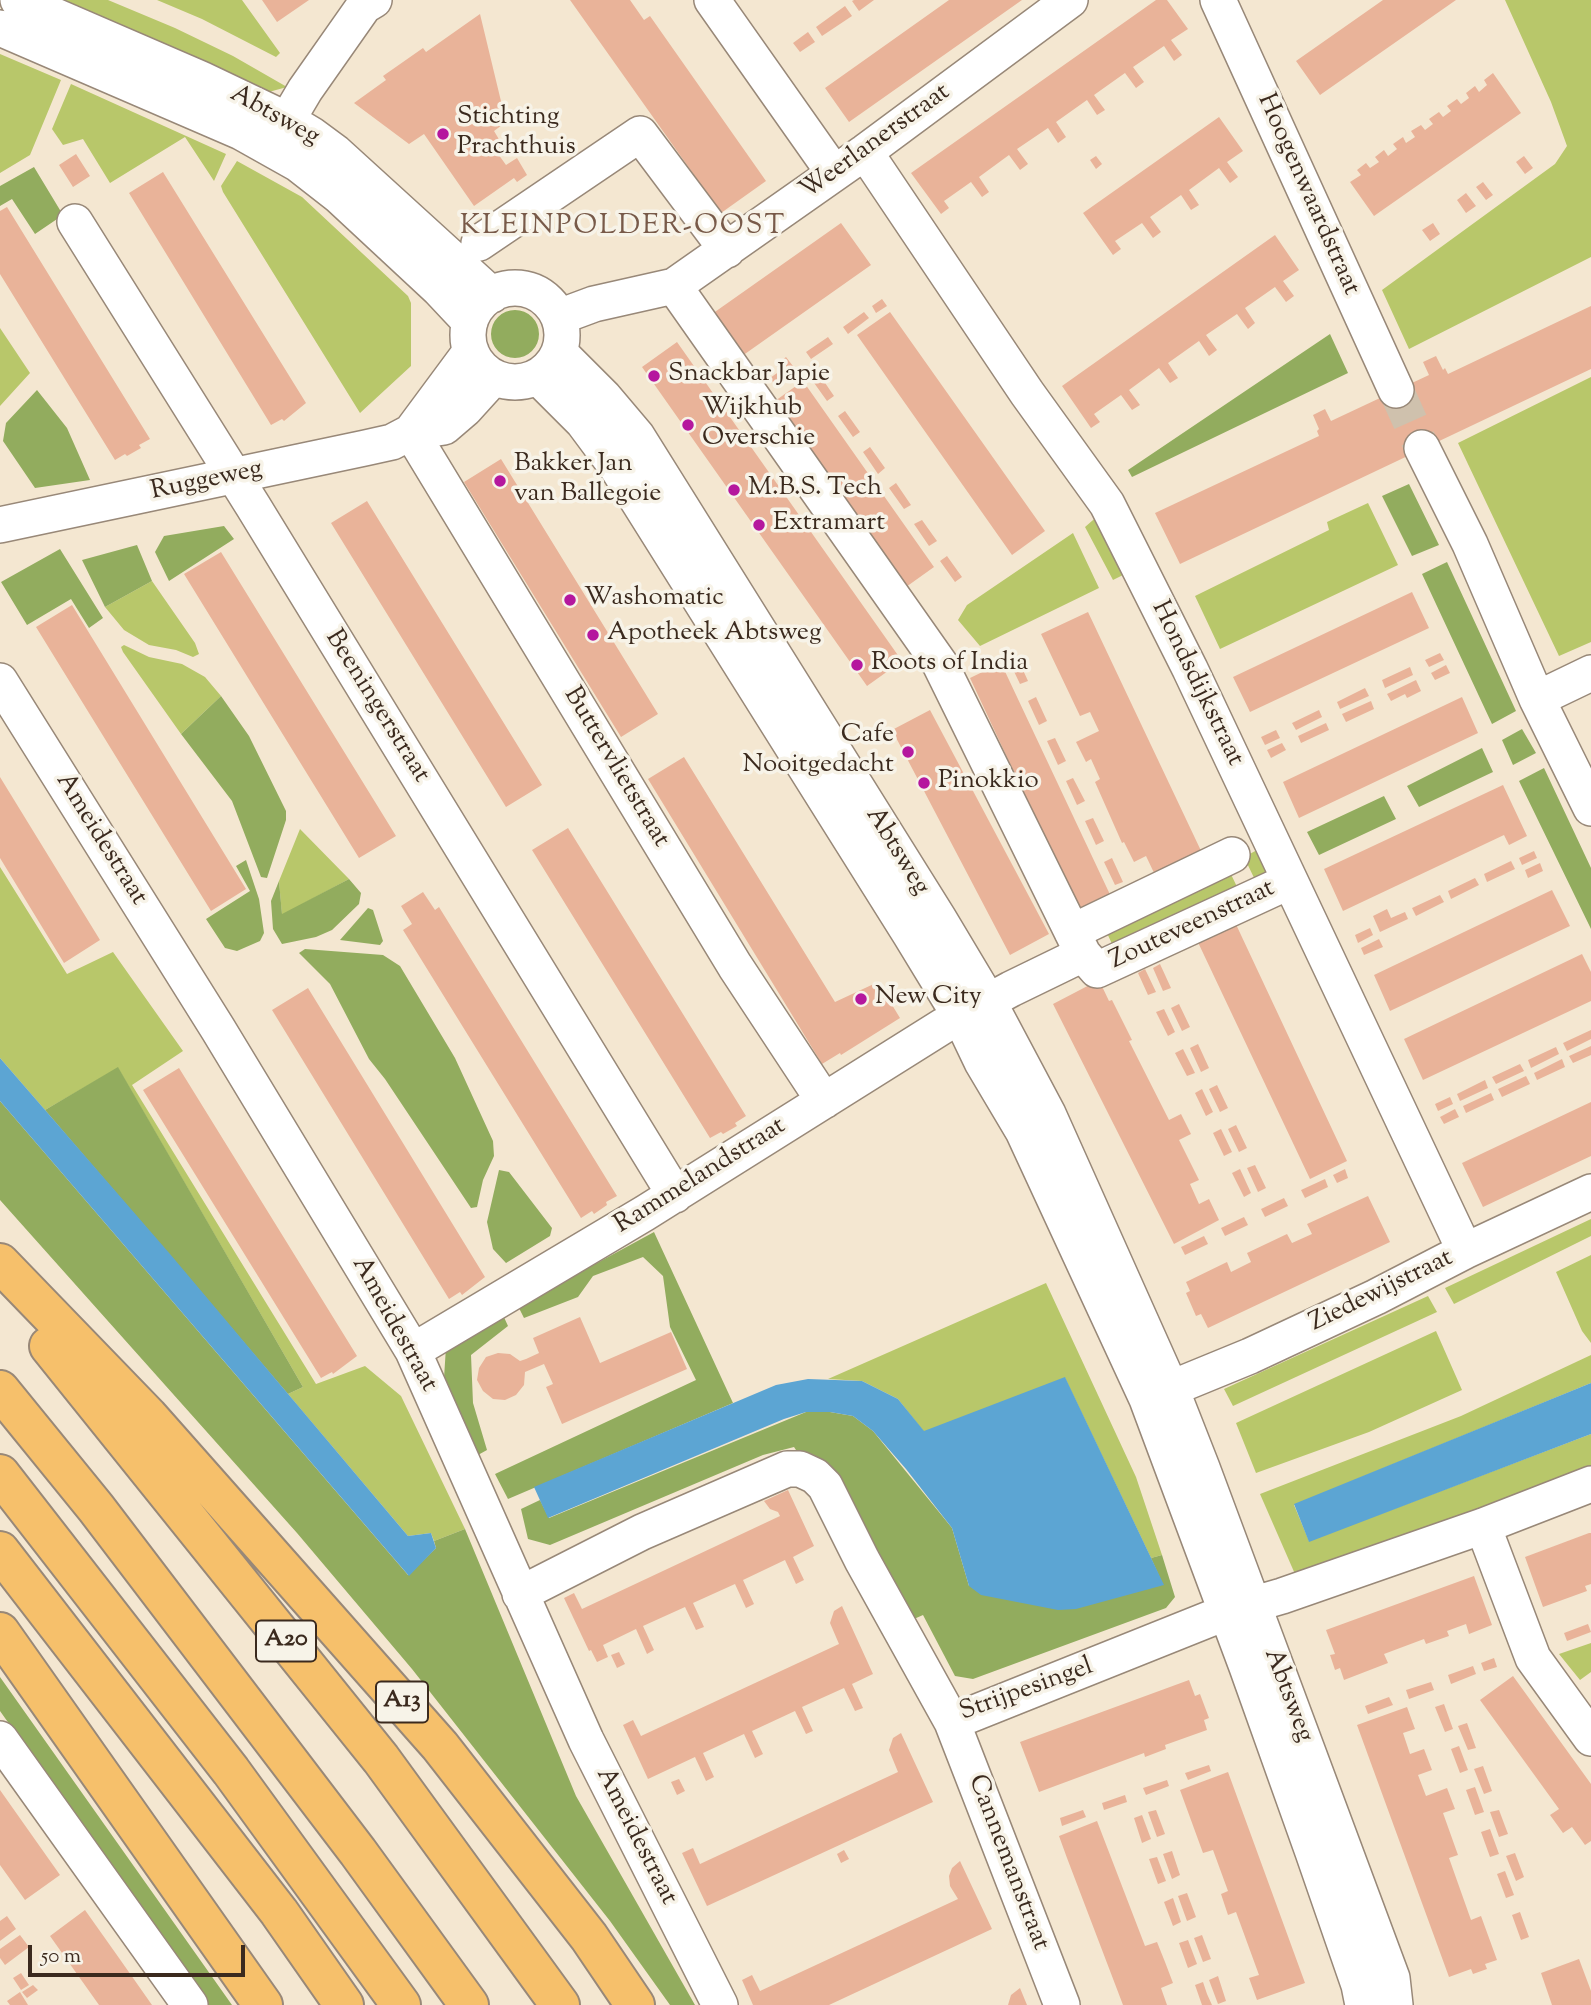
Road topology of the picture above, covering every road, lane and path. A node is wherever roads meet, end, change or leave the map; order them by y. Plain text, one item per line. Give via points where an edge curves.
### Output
1 (18, 0) edge
2 (712, 0) edge
3 (1070, 0) edge
4 (1218, 0) edge
5 (366, 2) edge
6 (0, 28) edge
7 (279, 134) junction
8 (865, 152) junction
9 (834, 173) junction
10 (75, 222) dead end
11 (479, 243) dead end
12 (727, 250) junction
13 (674, 286) junction
14 (492, 295) junction
15 (559, 317) junction
16 (471, 337) junction
17 (548, 365) junction
18 (494, 377) junction
19 (1396, 390) tunnel mouth
20 (411, 432) junction
21 (1422, 448) tunnel mouth
22 (234, 476) junction
23 (0, 525) edge
24 (1591, 673) edge
25 (0, 681) edge
26 (1538, 699) junction
27 (1591, 808) edge
28 (1232, 855) dead end
29 (1290, 881) junction
30 (1078, 943) junction
31 (974, 1009) junction
32 (824, 1101) junction
33 (1591, 1192) edge
34 (675, 1195) junction
35 (1465, 1251) junction
36 (0, 1263) edge
37 (0, 1287) edge
38 (413, 1351) junction
39 (0, 1390) edge
40 (1159, 1394) junction
41 (0, 1474) edge
42 (1591, 1484) edge
43 (1483, 1526) junction
44 (0, 1551) edge
45 (520, 1594) junction
46 (1239, 1609) junction
47 (0, 1633) edge
48 (952, 1722) junction
49 (1591, 1738) edge
50 (0, 1739) edge
51 (190, 2005) edge
52 (263, 2005) edge
53 (344, 2005) edge
54 (401, 2005) edge
55 (470, 2005) edge
56 (560, 2005) edge
57 (635, 2005) edge
58 (720, 2005) edge
59 (1062, 2005) edge
60 (1363, 2005) edge
61 (1395, 2005) edge

1 - 7 street, Abtsweg via 201,79
2 - 9 street
3 - 8 street, Weerlanerstraat
4 - 19 street, Hoogenwaardstraat
5 - 7 street
6 - 7 street, Abtsweg
7 - 14 street, Abtsweg via 335,152
7 - 16 street, Abtsweg via 319,178 439,289
8 - 9 street, Weerlanerstraat
8 - 29 street, Hondsdijkstraat via 1107,504
9 - 12 street, Weerlanerstraat
10 - 22 street, Beeningerstraat
11 - 12 street via 640,134
12 - 13 street, Weerlanerstraat
13 - 15 street, Weerlanerstraat
13 - 30 street via 940,664
14 - 15 street via 514,288 530,291 550,303
14 - 16 street via 478,306
15 - 17 street via 562,334
16 - 18 street via 480,366
16 - 20 street
17 - 18 street via 516,382
17 - 31 street, Abtsweg via 604,397 637,436
18 - 20 street, Ruggeweg via 444,426
20 - 22 street, Ruggeweg via 392,442
20 - 32 street, Buttervlietstraat via 735,966
21 - 26 street
22 - 23 street, Ruggeweg
22 - 34 street, Beeningerstraat
24 - 26 street
25 - 38 street, Ameidestraat
26 - 27 street
28 - 30 street
29 - 30 street, Zouteveenstraat via 1097,970
29 - 35 street, Hondsdijkstraat
30 - 31 street, Zouteveenstraat
31 - 32 street, Rammelandstraat
31 - 40 street, Abtsweg via 1048,1114
32 - 34 street, Rammelandstraat
33 - 35 street, Ziedewijstraat
34 - 38 street, Rammelandstraat
35 - 40 street, Ziedewijstraat via 1376,1297
36 - 57 highway, A13 via 148,1416 440,1746 589,1937
37 - 56 highway, A20 via 381,1759
38 - 45 street, Ameidestraat
39 - 55 highway via 96,1508
40 - 46 street, Abtsweg
41 - 54 highway via 231,1771
42 - 43 street, Strijpesingel
43 - 46 street, Strijpesingel
43 - 49 street via 1533,1658
44 - 53 highway via 279,1912
45 - 48 street, Strijpesingel via 642,1532 787,1469 800,1469 825,1486
45 - 58 street, Ameidestraat via 586,1740
46 - 48 street, Strijpesingel
46 - 60 street, Abtsweg
46 - 61 street, Abtsweg via 1392,1978
47 - 52 highway
48 - 59 street, Cannemanstraat
50 - 51 street

